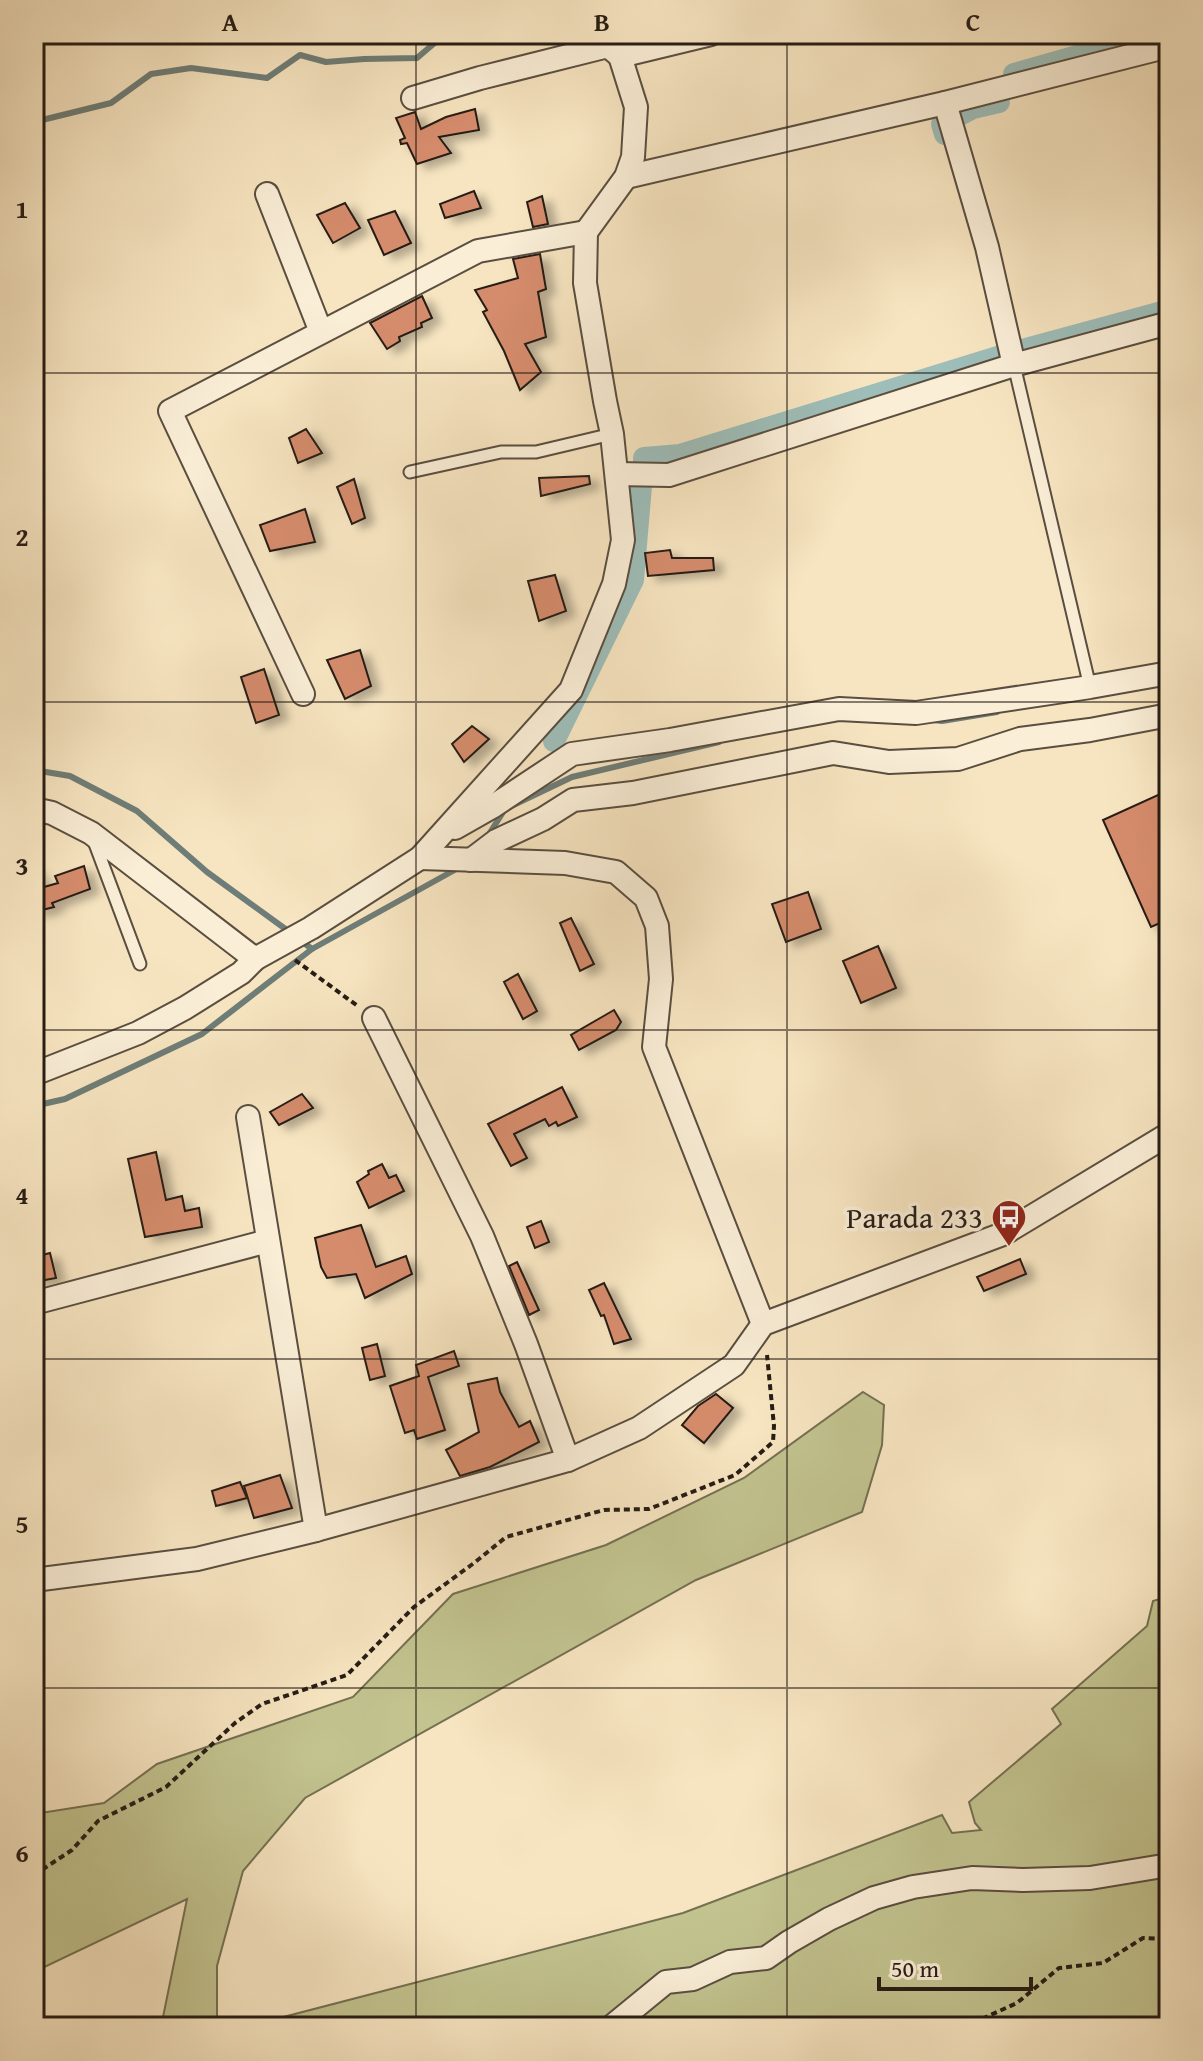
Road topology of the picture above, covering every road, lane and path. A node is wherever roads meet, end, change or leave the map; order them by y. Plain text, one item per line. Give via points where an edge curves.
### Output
1 (711, 34) edge
2 (622, 45) edge
3 (1169, 46) edge
4 (413, 98) dead end
5 (945, 103) junction
6 (626, 177) junction
7 (267, 194) dead end
8 (586, 232) junction
9 (1169, 323) edge
10 (321, 332) junction
11 (1014, 365) junction
12 (612, 434) junction
13 (410, 472) dead end
14 (617, 474) junction
15 (1169, 673) edge
16 (1090, 687) junction
17 (303, 694) dead end
18 (1169, 715) edge
19 (34, 809) edge
20 (91, 833) junction
21 (440, 836) junction
22 (420, 858) junction
23 (471, 860) junction
24 (284, 944) junction
25 (255, 959) junction
26 (140, 964) dead end
27 (374, 1018) joint
28 (34, 1074) edge
29 (248, 1117) dead end
30 (1169, 1134) edge
31 (268, 1241) junction
32 (34, 1303) edge
33 (763, 1324) junction
34 (568, 1460) junction
35 (316, 1530) junction
36 (34, 1580) edge
37 (1169, 1865) edge
38 (34, 1875) edge
39 (1169, 1939) edge
40 (611, 2027) edge
41 (964, 2027) edge

1 - 2 street
2 - 4 street
2 - 6 street via 636,107 633,157
3 - 5 street
5 - 6 street
5 - 11 street
6 - 8 street
7 - 10 street
8 - 10 street via 478,251
8 - 12 street via 585,283
9 - 11 street
10 - 17 street via 170,411
11 - 14 street via 669,475
11 - 16 lane
12 - 13 lane
12 - 14 street
14 - 21 street via 623,540 614,584 571,690
15 - 16 street
16 - 21 street via 916,713 839,709 572,754
18 - 23 street via 1020,739 958,759 889,762 833,753 573,800
19 - 20 street
20 - 25 street
20 - 26 lane
21 - 22 street
22 - 23 street
22 - 24 street
23 - 33 street via 565,863 616,872 646,898 657,926 661,979 654,1047
24 - 25 street
24 - 27 path via 296,961
25 - 28 street via 241,973 138,1033
27 - 34 street via 482,1236
29 - 31 street
30 - 33 street via 1003,1234
31 - 32 street
31 - 35 street
33 - 34 street via 734,1365 639,1428
33 - 38 path via 773,1442 735,1475 649,1509 604,1510 506,1537 414,1607 347,1675 262,1704 166,1787 98,1821 72,1850
34 - 35 street
35 - 36 street via 197,1559
37 - 40 street via 1090,1878 972,1878 874,1898 766,1958 730,1962 693,1979 666,1982
39 - 41 path via 1143,1938 1103,1963 1059,1968 1017,2003

